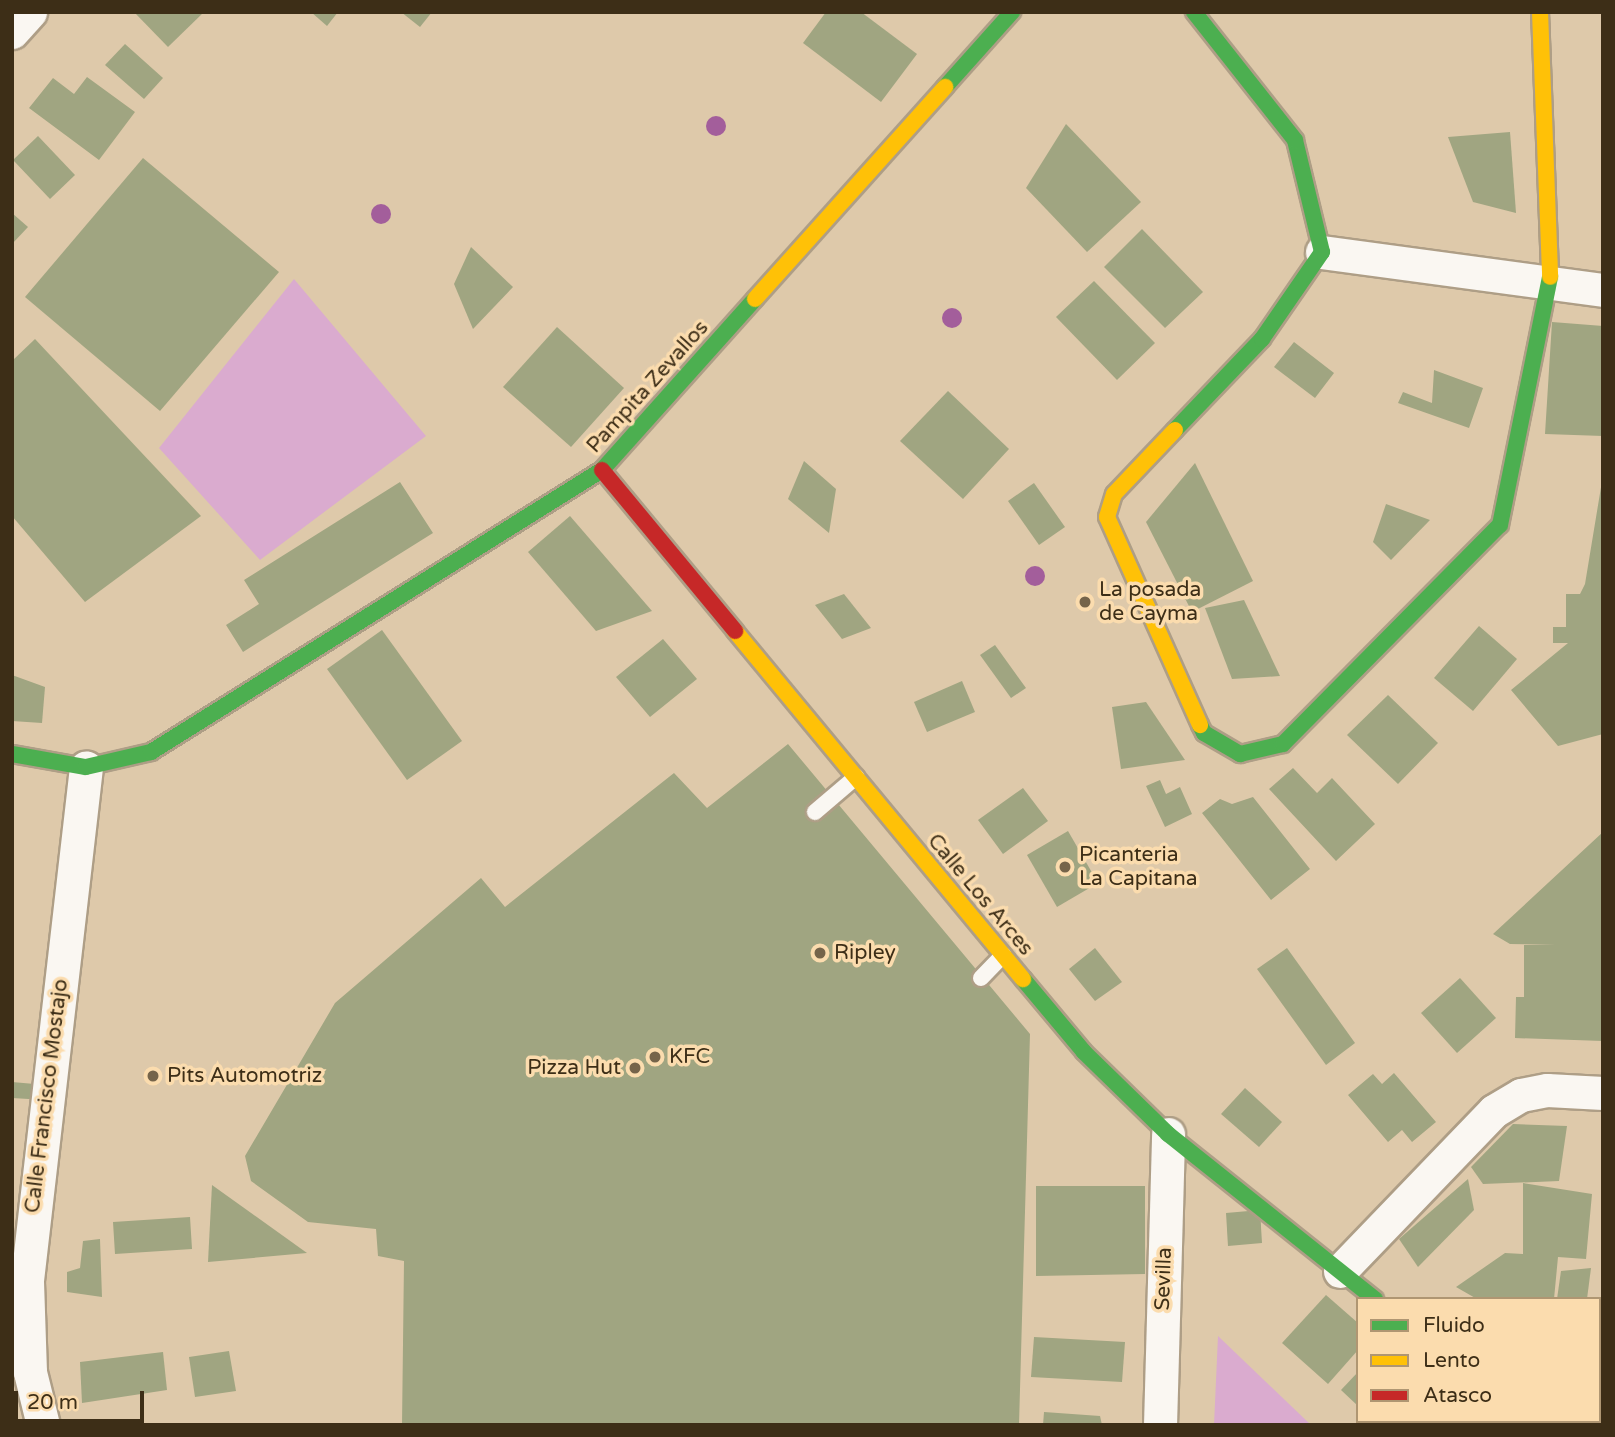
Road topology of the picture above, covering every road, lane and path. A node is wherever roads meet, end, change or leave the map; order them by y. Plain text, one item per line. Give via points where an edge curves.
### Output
1 (30, 12) edge
2 (1012, 12) edge
3 (1194, 12) edge
4 (1540, 12) edge
5 (12, 32) edge
6 (1322, 252) junction
7 (1550, 284) junction
8 (1603, 290) edge
9 (602, 470) junction
10 (12, 754) edge
11 (86, 767) junction
12 (856, 777) junction
13 (815, 812) dead end
14 (1003, 956) junction
15 (981, 978) dead end
16 (1603, 1093) edge
17 (1168, 1134) junction
18 (1340, 1271) junction
19 (1372, 1297) edge
20 (43, 1425) edge
21 (1160, 1425) edge

1 - 5 street
2 - 9 street, Pampita Zevallos
3 - 6 street via 1295,140
4 - 7 street
6 - 7 street
6 - 7 street via 1262,339 1114,494 1108,517 1204,733 1240,754 1283,744 1500,525
7 - 8 street
9 - 11 street, Pampita Zevallos via 151,752
9 - 12 street, Calle Los Arces
10 - 11 street
11 - 20 street, Calle Francisco Mostajo via 27,1280 30,1372
12 - 13 lane
12 - 14 street, Calle Los Arces
14 - 15 lane
14 - 17 street, Calle Los Arces via 1084,1052
16 - 18 street via 1547,1090 1521,1095 1494,1111
17 - 18 street, Calle Los Arces
17 - 21 street, Sevilla
18 - 19 street, Calle Los Arces

